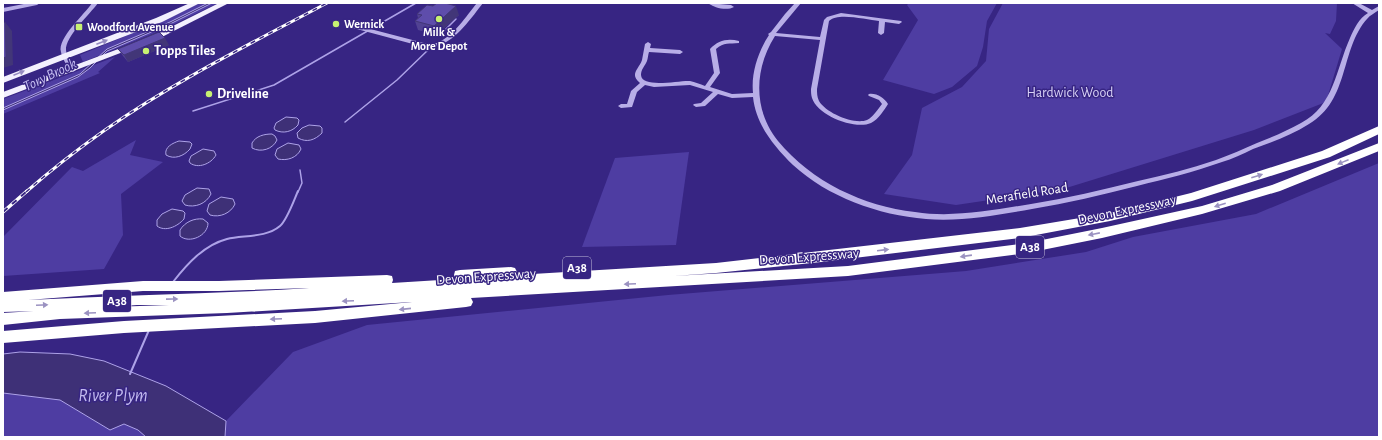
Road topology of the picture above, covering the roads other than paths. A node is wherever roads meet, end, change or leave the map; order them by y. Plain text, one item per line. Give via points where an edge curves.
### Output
1 (37, 3) edge
2 (96, 3) edge
3 (196, 3) edge
4 (225, 3) edge
5 (480, 3) edge
6 (711, 3) edge
7 (798, 3) edge
8 (1355, 3) edge
9 (732, 7) dead end
10 (1379, 8) edge
11 (3, 10) edge
12 (1371, 12) junction
13 (882, 20) junction
14 (899, 22) dead end
15 (355, 27) dead end
16 (880, 33) dead end
17 (771, 34) junction
18 (822, 39) junction
19 (737, 42) dead end
20 (680, 52) dead end
21 (65, 55) junction
22 (35, 67) junction
23 (73, 70) junction
24 (3, 80) edge
25 (45, 80) junction
26 (644, 83) junction
27 (706, 88) junction
28 (716, 92) junction
29 (3, 95) edge
30 (756, 95) junction
31 (870, 95) dead end
32 (696, 105) dead end
33 (621, 106) dead end
34 (1379, 130) edge
35 (1379, 147) edge
36 (761, 263) junction
37 (393, 280) junction
38 (472, 282) junction
39 (526, 290) junction
40 (3, 297) edge
41 (229, 303) junction
42 (3, 307) edge
43 (3, 319) edge
44 (3, 337) edge

1 - 11 street
2 - 21 street via 67,37 63,45
21 -> 3 main road via 159,20
4 - 23 main road via 159,35
5 - 15 street via 449,37 435,45
6 - 9 street via 715,6
7 - 17 street, Merafield Road
8 - 12 street
10 - 12 street, Merafield Road
12 - 30 street, Merafield Road via 1356,27 1332,98 1322,112 1309,122 1213,163 1179,173 1060,201 994,212 948,217 915,215 876,207 843,195 798,166 774,141 763,123
13 - 14 street
13 - 16 street
13 - 18 street via 834,16 826,21
17 - 18 street
17 - 30 street, Merafield Road via 762,52 756,74
18 - 31 street via 814,89 815,98 820,106 829,114 844,120 868,122 885,104 881,99
19 - 27 street via 724,41 713,49 718,71 716,78
20 - 26 street via 647,47 638,74
21 - 22 main road
21 - 23 street
24 -> 22 main road
22 - 25 main road via 46,66 54,69
23 - 25 main road
25 - 29 main road
26 - 27 street via 654,86 690,83
26 - 33 street via 634,91 630,106
27 - 28 street
28 - 30 street via 732,96
28 - 32 street via 702,105
36 -> 34 highway, Devon Expressway / A38 via 1020,233 1110,217 1192,196 1326,154
35 -> 39 highway, Devon Expressway / A38 via 1276,188 1202,210 1027,248 848,271
36 - 37 highway, A38 via 649,265
36 - 38 highway, Devon Expressway / A38 via 716,268
37 - 38 highway, A38
37 - 40 highway, A38 via 143,286
38 - 41 highway, Devon Expressway / A38
39 -> 41 highway, Devon Expressway / A38
39 -> 44 highway, A38 via 493,299 376,312
42 -> 41 highway, A38 via 137,300
41 -> 43 highway, A38

